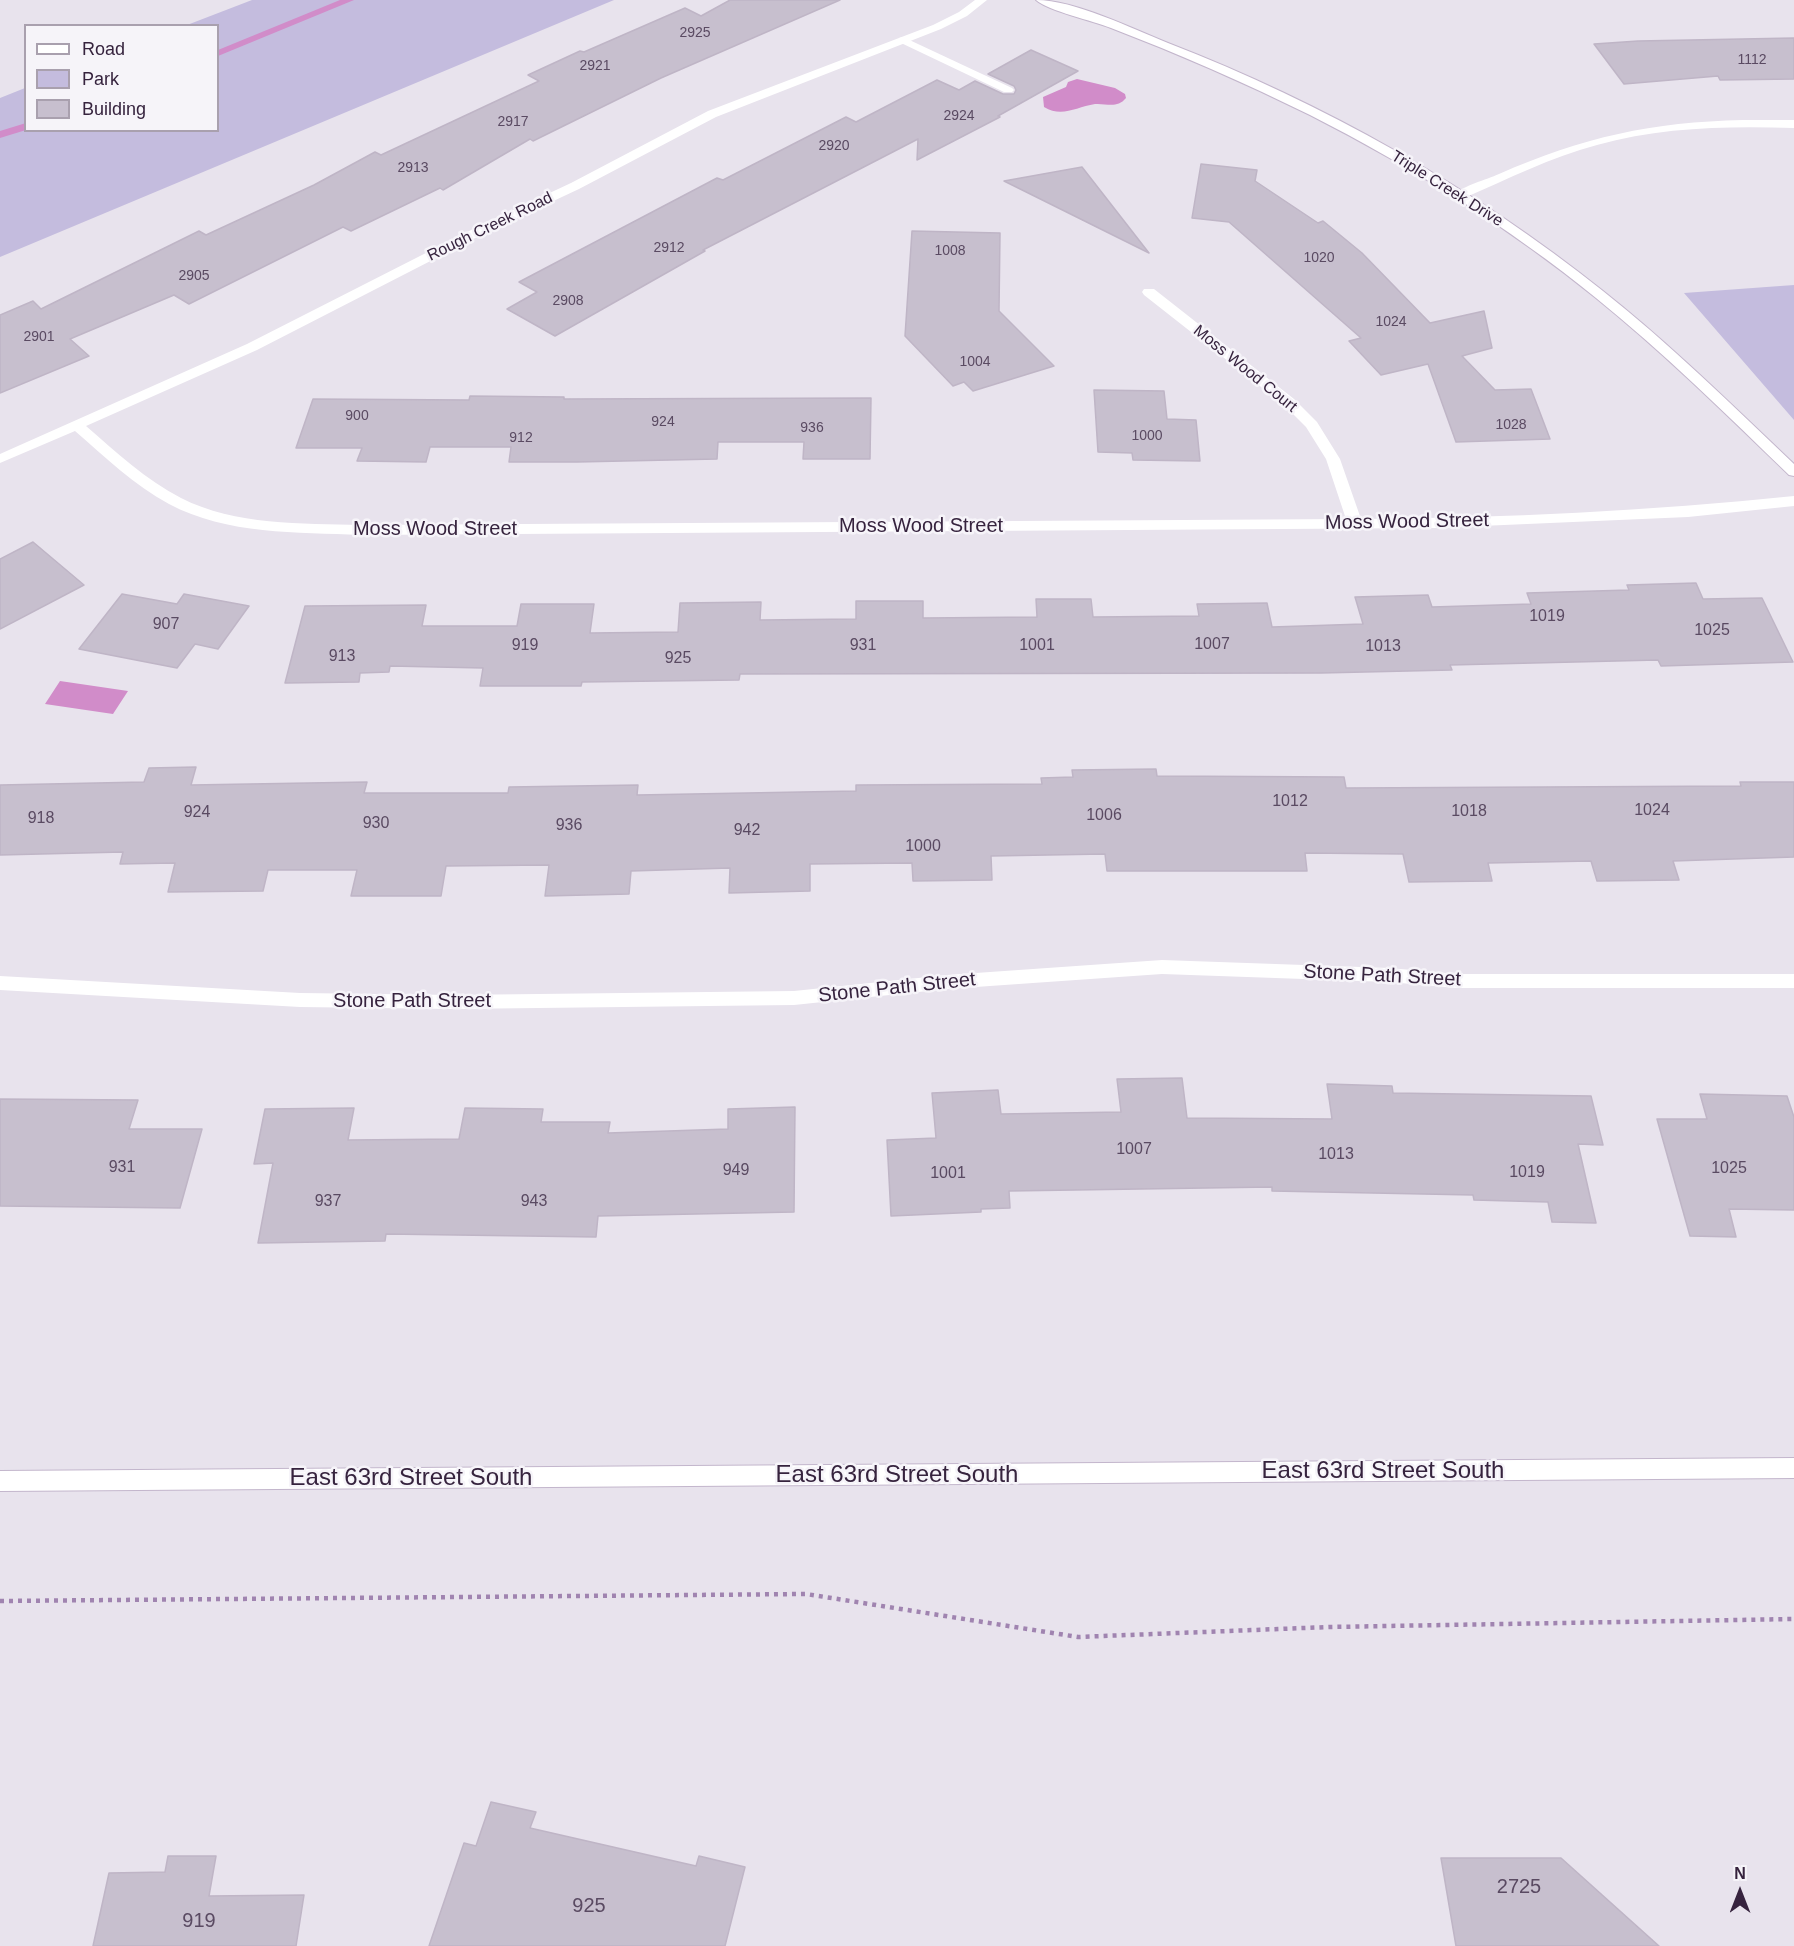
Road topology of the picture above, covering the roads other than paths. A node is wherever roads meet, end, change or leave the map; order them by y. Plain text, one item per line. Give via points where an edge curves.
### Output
1 (982, 0) edge
2 (1041, 0) edge
3 (903, 40) junction
4 (1008, 90) dead end
5 (1794, 124) edge
6 (1460, 195) junction
7 (1149, 292) dead end
8 (76, 424) junction
9 (0, 459) edge
10 (1794, 472) edge
11 (1794, 501) edge
12 (1355, 524) junction
13 (1794, 981) edge
14 (0, 983) edge
15 (1794, 1468) edge
16 (0, 1481) edge

1 - 3 street, Rough Creek Road via 963,14
2 - 6 street, Triple Creek Drive via 1230,71 1328,117
3 - 4 street
3 - 8 street, Rough Creek Road via 712,114 252,347
5 - 6 street via 1704,124 1634,132 1553,156
6 - 10 street, Triple Creek Drive via 1569,271 1632,322
7 - 12 street, Moss Wood Court via 1289,402 1312,425 1333,459
8 - 9 street, Rough Creek Road
8 - 12 street, Moss Wood Street via 130,470 176,501 218,517 285,526 368,530
11 - 12 street, Moss Wood Street via 1688,512
13 - 14 street, Stone Path Street via 1457,981 1162,967 947,982 794,998 453,1002 300,1000
15 - 16 street, East 63rd Street South

